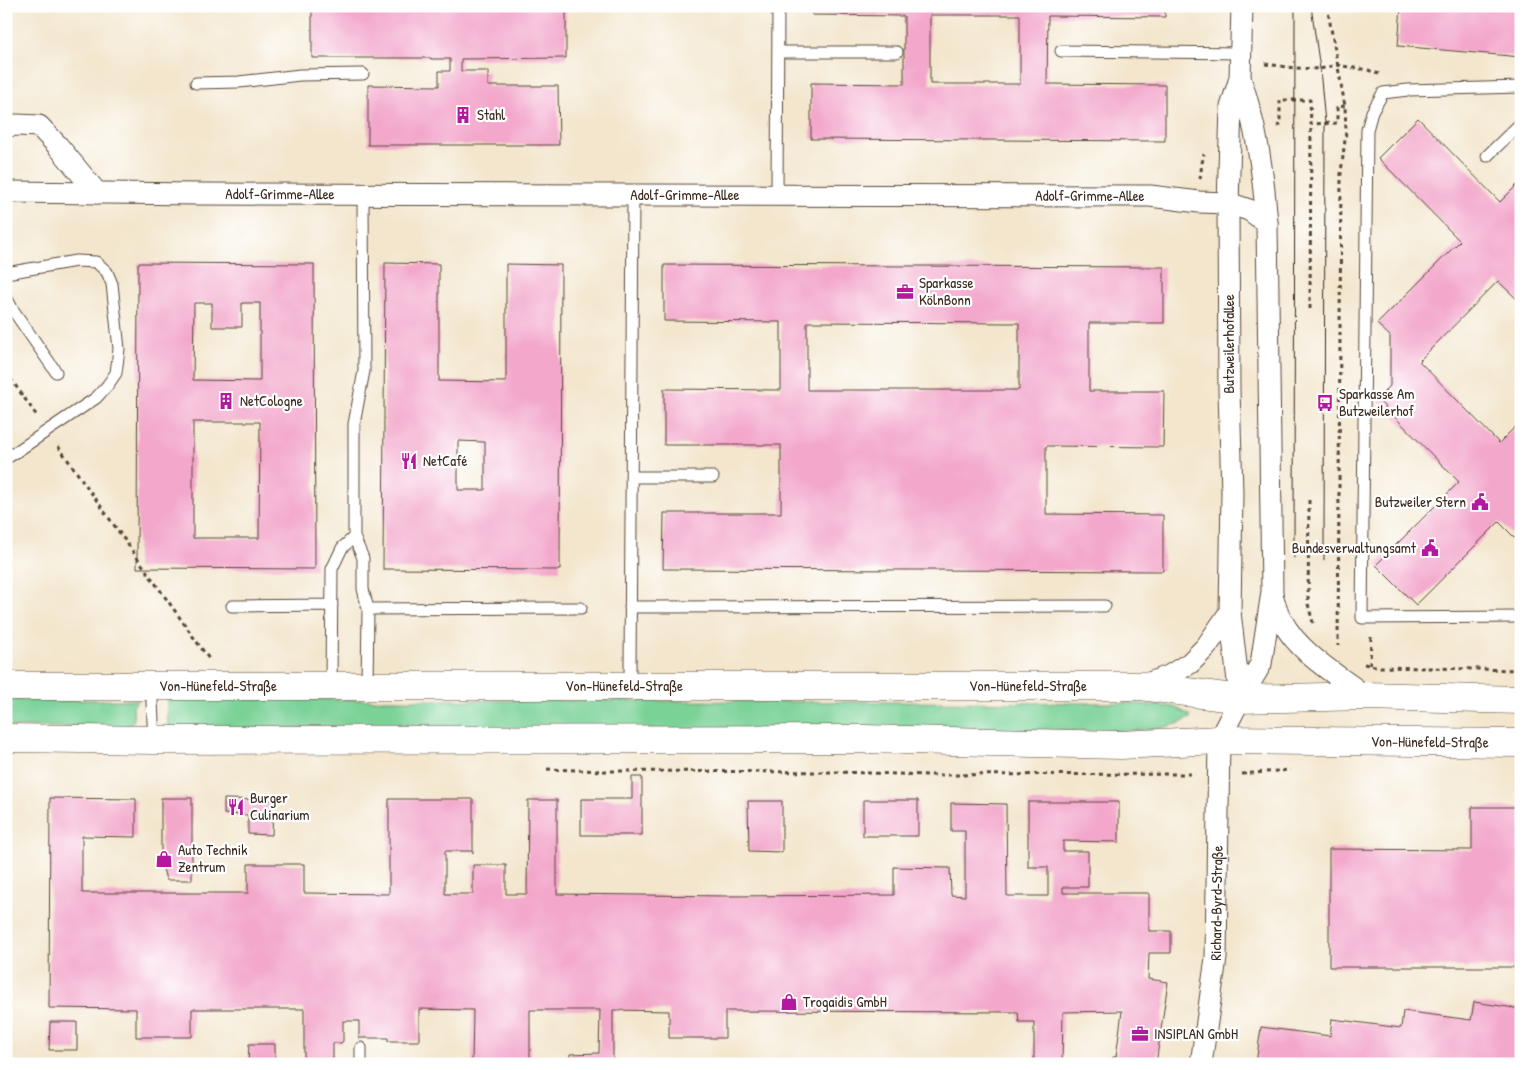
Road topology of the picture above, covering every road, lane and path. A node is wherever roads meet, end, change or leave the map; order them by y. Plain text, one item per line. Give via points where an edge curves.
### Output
1 (778, 6) edge
2 (1242, 6) edge
3 (1326, 6) edge
4 (1061, 51) dead end
5 (778, 52) junction
6 (897, 52) dead end
7 (1241, 64) junction
8 (1336, 65) junction
9 (363, 74) dead end
10 (196, 82) dead end
11 (1521, 88) edge
12 (1408, 90) junction
13 (1345, 106) junction
14 (1521, 123) edge
15 (1311, 124) junction
16 (6, 126) edge
17 (1275, 126) dead end
18 (1487, 156) dead end
19 (6, 192) edge
20 (97, 193) junction
21 (363, 194) junction
22 (633, 195) junction
23 (777, 195) junction
24 (1228, 203) junction
25 (1267, 223) junction
26 (6, 273) edge
27 (6, 298) edge
28 (1310, 309) dead end
29 (6, 372) edge
30 (56, 372) dead end
31 (47, 431) junction
32 (10, 456) dead end
33 (631, 477) junction
34 (713, 477) dead end
35 (1308, 500) dead end
36 (354, 537) junction
37 (1272, 592) junction
38 (332, 605) junction
39 (232, 606) dead end
40 (1106, 606) dead end
41 (630, 607) junction
42 (581, 608) dead end
43 (368, 609) junction
44 (1230, 612) junction
45 (1521, 617) edge
46 (1371, 618) junction
47 (1315, 630) dead end
48 (1338, 647) dead end
49 (210, 659) dead end
50 (1370, 665) dead end
51 (6, 686) edge
52 (154, 686) junction
53 (331, 686) junction
54 (367, 686) junction
55 (632, 686) junction
56 (1141, 686) junction
57 (1365, 696) junction
58 (1240, 699) junction
59 (1521, 700) edge
60 (6, 738) edge
61 (154, 740) junction
62 (1219, 740) junction
63 (1521, 743) edge
64 (541, 768) dead end
65 (1293, 770) dead end
66 (1219, 774) junction
67 (361, 1048) dead end
68 (361, 1064) edge
69 (1202, 1064) edge

1 - 5 lane
2 - 7 street, Butzweilerhofallee
3 - 8 path
4 - 7 lane
5 - 6 lane
5 - 23 lane
7 - 8 path via 1320,69
7 - 24 street, Butzweilerhofallee via 1231,107
7 - 25 street, Butzweilerhofallee via 1263,171
8 - 12 path via 1368,70
8 - 13 path
9 - 10 lane
11 - 12 lane
12 - 46 lane via 1383,93 1372,112 1367,130 1362,618
13 - 15 path via 1337,107 1336,123
13 - 48 path via 1341,173
14 - 18 lane
15 - 17 path via 1310,100 1280,100 1280,125
15 - 28 path
16 - 20 street via 39,126
19 - 20 street, Adolf-Grimme-Allee
20 - 21 street, Adolf-Grimme-Allee
21 - 22 street, Adolf-Grimme-Allee
21 - 36 lane via 364,371 354,424
22 - 23 street, Adolf-Grimme-Allee
22 - 33 lane
23 - 24 street, Adolf-Grimme-Allee via 1150,196
24 - 25 street, Adolf-Grimme-Allee via 1249,210
24 - 44 street, Butzweilerhofallee via 1232,493
25 - 37 street, Butzweilerhofallee
26 - 31 lane via 76,261 96,262 107,272 112,284 119,349 116,373 96,398
27 - 30 lane
29 - 31 path
31 - 32 lane
31 - 49 path
33 - 34 lane
33 - 41 lane
35 - 47 path via 1308,604
36 - 38 lane via 342,548 332,569
36 - 43 lane via 363,558 363,589
37 - 57 street, Butzweilerhofallee via 1281,620 1299,644
37 - 58 street, Butzweilerhofallee via 1261,664
38 - 39 lane
38 - 53 lane
40 - 41 lane
41 - 55 lane
42 - 43 lane
43 - 54 lane
44 - 56 street via 1190,663 1169,676
44 - 58 street, Butzweilerhofallee
45 - 46 lane
46 - 50 path
51 - 52 street, Von-Hünefeld-Straße
52 - 53 street, Von-Hünefeld-Straße
52 - 61 lane
53 - 54 street, Von-Hünefeld-Straße
54 - 55 street, Von-Hünefeld-Straße
55 - 56 street, Von-Hünefeld-Straße
56 - 58 street, Von-Hünefeld-Straße
57 - 58 street, Von-Hünefeld-Straße
57 - 59 street, Von-Hünefeld-Straße
58 - 62 street
60 - 61 street, Von-Hünefeld-Straße
61 - 62 street, Von-Hünefeld-Straße via 864,739 1121,745
62 - 63 street, Von-Hünefeld-Straße
62 - 66 street, Richard-Byrd-Straße
64 - 66 path via 930,775
65 - 66 path
66 - 69 street, Richard-Byrd-Straße via 1216,958
67 - 68 lane

